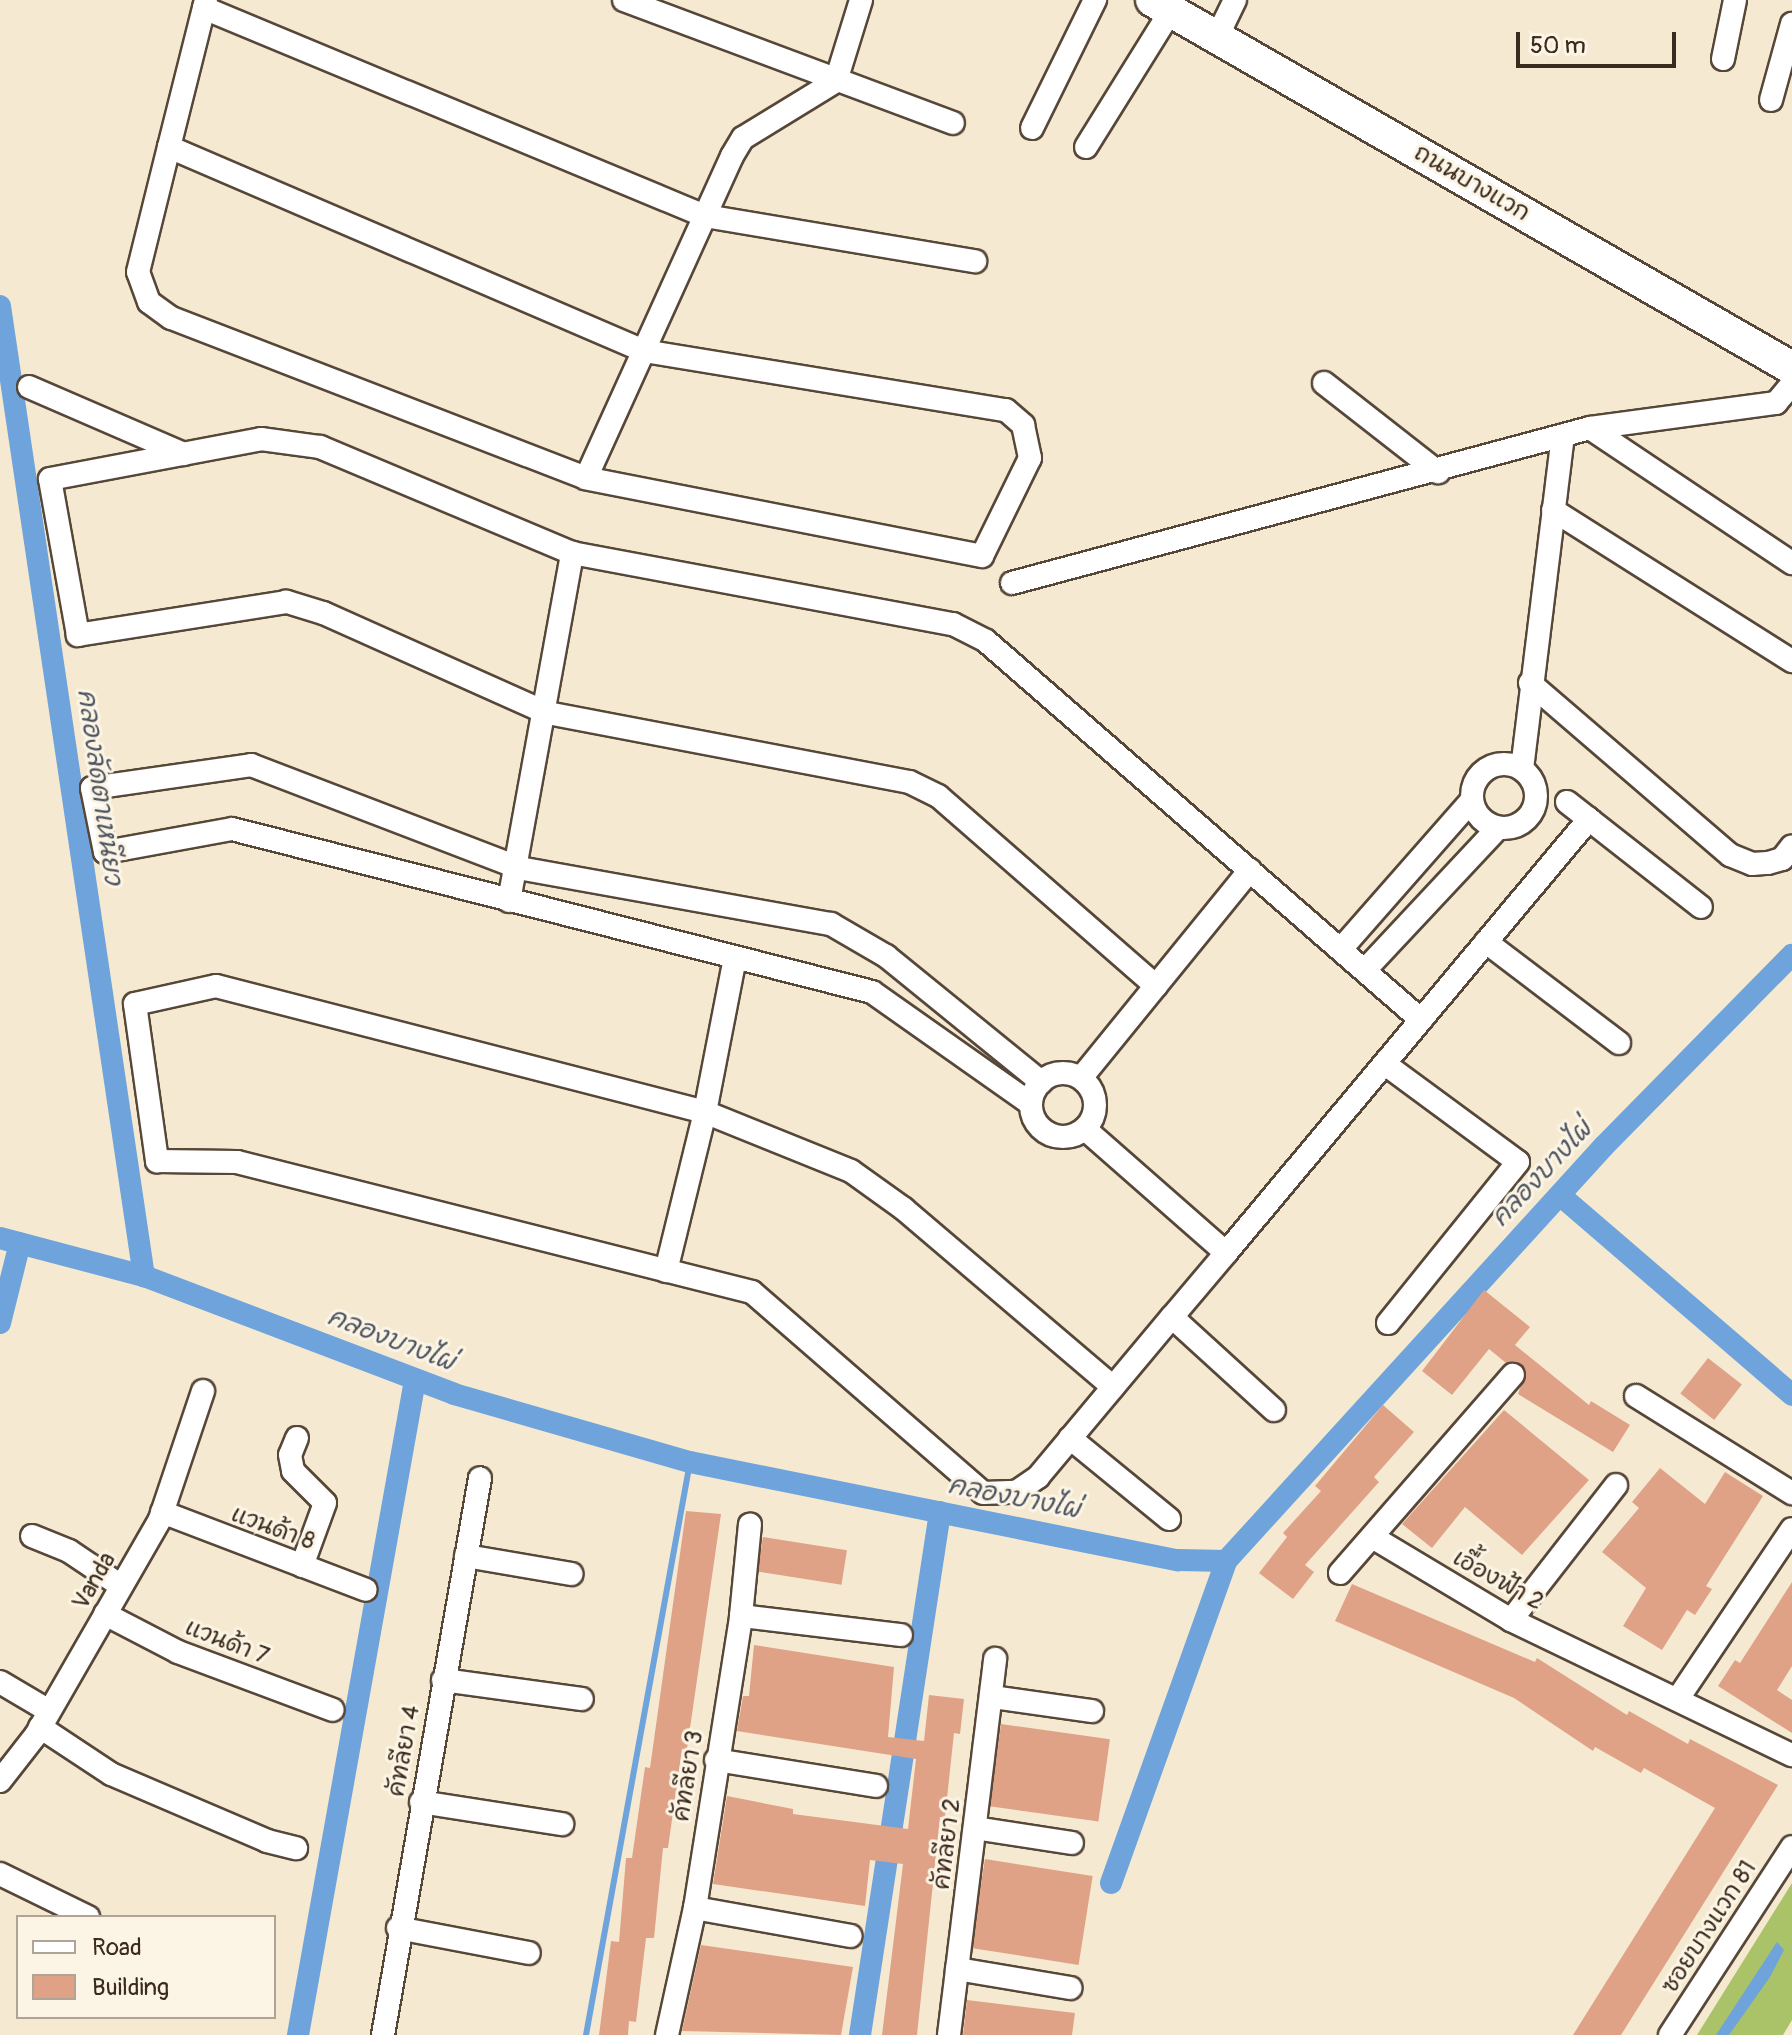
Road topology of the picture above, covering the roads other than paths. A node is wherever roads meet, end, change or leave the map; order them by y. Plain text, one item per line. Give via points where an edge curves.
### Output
1 (624, 0) edge
2 (861, 0) edge
3 (1095, 0) edge
4 (1235, 0) edge
5 (1735, 0) edge
6 (205, 4) edge
7 (1162, 4) edge
8 (1792, 24) edge
9 (1217, 37) junction
10 (1723, 59) dead end
11 (836, 81) junction
12 (1771, 100) dead end
13 (953, 123) dead end
14 (1032, 128) dead end
15 (169, 147) junction
16 (1086, 147) dead end
17 (705, 216) junction
18 (975, 261) dead end
19 (644, 351) junction
20 (1792, 368) edge
21 (1324, 383) dead end
22 (1792, 384) edge
23 (29, 387) dead end
24 (1784, 406) edge
25 (1590, 428) junction
26 (1563, 436) junction
27 (184, 454) junction
28 (1438, 472) junction
29 (586, 478) junction
30 (1553, 510) junction
31 (572, 553) junction
32 (1792, 563) edge
33 (1012, 583) dead end
34 (1792, 661) edge
35 (1530, 683) junction
36 (544, 711) junction
37 (1522, 769) junction
38 (1472, 800) junction
39 (1567, 802) dead end
40 (1589, 819) junction
41 (1498, 828) junction
42 (1792, 846) edge
43 (515, 867) junction
44 (1250, 870) junction
45 (509, 901) junction
46 (1701, 907) dead end
47 (1486, 942) junction
48 (1341, 949) junction
49 (735, 958) junction
50 (1365, 970) junction
51 (1156, 986) junction
52 (1421, 1020) junction
53 (1619, 1043) dead end
54 (1385, 1064) junction
55 (1081, 1078) junction
56 (1041, 1082) junction
57 (1031, 1104) junction
58 (705, 1112) junction
59 (1085, 1129) junction
60 (1226, 1253) junction
61 (666, 1271) junction
62 (1172, 1317) junction
63 (1388, 1323) dead end
64 (1513, 1375) dead end
65 (1113, 1387) junction
66 (203, 1391) dead end
67 (1636, 1396) dead end
68 (1274, 1410) dead end
69 (297, 1438) dead end
70 (1070, 1438) junction
71 (480, 1478) dead end
72 (1616, 1485) dead end
73 (1792, 1493) edge
74 (162, 1512) junction
75 (1169, 1519) dead end
76 (750, 1524) dead end
77 (1792, 1529) edge
78 (32, 1536) dead end
79 (1374, 1538) junction
80 (466, 1556) junction
81 (302, 1566) junction
82 (1340, 1573) dead end
83 (571, 1574) dead end
84 (121, 1586) junction
85 (366, 1590) dead end
86 (105, 1614) junction
87 (741, 1616) junction
88 (1511, 1620) junction
89 (901, 1635) dead end
90 (995, 1659) dead end
91 (443, 1680) junction
92 (0, 1682) edge
93 (992, 1697) junction
94 (1679, 1697) junction
95 (582, 1699) dead end
96 (333, 1710) dead end
97 (1092, 1711) dead end
98 (44, 1719) junction
99 (1792, 1755) edge
100 (716, 1760) junction
101 (0, 1781) edge
102 (876, 1786) dead end
103 (421, 1802) junction
104 (562, 1824) dead end
105 (975, 1828) junction
106 (1072, 1843) dead end
107 (1792, 1847) edge
108 (296, 1848) dead end
109 (0, 1874) edge
110 (695, 1908) junction
111 (84, 1915) edge
112 (398, 1928) junction
113 (851, 1936) dead end
114 (529, 1953) dead end
115 (957, 1969) junction
116 (1070, 1988) dead end
117 (383, 2035) edge
118 (667, 2035) edge
119 (949, 2035) edge
120 (1670, 2035) edge

1 - 11 street
2 - 11 street
3 - 14 street
4 - 9 street
5 - 10 street
6 - 15 street
6 - 17 street
7 - 9 main road, ถนนบางแวก
7 - 16 street
8 - 12 street
9 - 20 main road, ถนนบางแวก via 1757,353
11 - 13 street
11 - 17 street via 743,138
15 - 19 street
15 - 29 street via 138,272 149,302 171,318
17 - 18 street
17 - 19 street
19 - 29 street
19 - 29 street via 1006,410 1023,425 1030,458 982,556
21 - 28 street
22 - 24 street
23 - 27 street
24 - 25 street
25 - 26 street
25 - 32 street
26 - 28 street
26 - 30 street
27 - 31 street via 261,439 320,447
27 - 36 street via 50,479 78,635 286,602 323,613
28 - 33 street
30 - 34 street
30 - 35 street
31 - 36 street
31 - 44 street via 953,624 986,641
35 - 37 street
35 - 42 street via 1730,855 1752,864 1768,863 1782,859
36 - 43 street
36 - 51 street via 909,782 938,796
37 - 38 street via 1491,766 1476,780
37 - 41 street via 1535,786 1534,808 1520,825
38 - 41 street via 1480,819
38 - 48 street
39 - 40 street
40 - 46 street
40 - 47 street
41 - 50 street
43 - 45 street
43 - 45 street via 251,765 92,788 105,852 232,829
43 - 56 street via 845,930 886,956
44 - 48 street
44 - 51 street
45 - 49 street
47 - 52 street
47 - 53 street
48 - 50 street
49 - 57 street via 872,992
49 - 58 street
50 - 52 street
51 - 55 street
52 - 54 street
54 - 60 street
54 - 63 street via 1518,1162
55 - 56 street via 1060,1073
55 - 59 street via 1095,1103
56 - 57 street
57 - 59 street via 1037,1124 1054,1136
58 - 61 street
58 - 61 street via 216,986 135,1004 157,1161 237,1162
58 - 65 street via 851,1171 904,1209
59 - 60 street
60 - 62 street
61 - 70 street via 752,1292 983,1493 1016,1492 1038,1477
62 - 65 street
62 - 68 street
64 - 79 street
65 - 70 street
66 - 74 street, Vanda
67 - 73 street
69 - 81 street via 290,1455 293,1471 325,1503
70 - 75 street
71 - 80 street, คัทลียา 4
72 - 88 street
74 - 81 street, แวนด้า 8
74 - 84 street, Vanda
76 - 87 street, คัทลียา 3
77 - 94 street
78 - 84 street via 69,1551
79 - 82 street
79 - 88 street, เอื้องฟ้า 2
80 - 83 street
80 - 91 street, คัทลียา 4
81 - 85 street, แวนด้า 8
84 - 86 street, Vanda
86 - 96 street, แวนด้า 7 via 178,1652
86 - 98 street, Vanda
87 - 89 street
87 - 100 street, คัทลียา 3
88 - 94 street, เอื้องฟ้า 2
90 - 93 street, คัทลียา 2
91 - 95 street
91 - 103 street, คัทลียา 4
92 - 98 street
93 - 97 street
93 - 105 street, คัทลียา 2
94 - 99 street, เอื้องฟ้า 2
98 - 101 street, Vanda
98 - 108 street via 111,1774 267,1841
100 - 102 street
100 - 110 street, คัทลียา 3
103 - 104 street
103 - 112 street, คัทลียา 4
105 - 106 street
105 - 115 street, คัทลียา 2
107 - 120 street, ซอยบางแวก 81
109 - 111 street
110 - 113 street
110 - 118 street, คัทลียา 3
112 - 114 street
112 - 117 street, คัทลียา 4
115 - 116 street
115 - 119 street, คัทลียา 2

